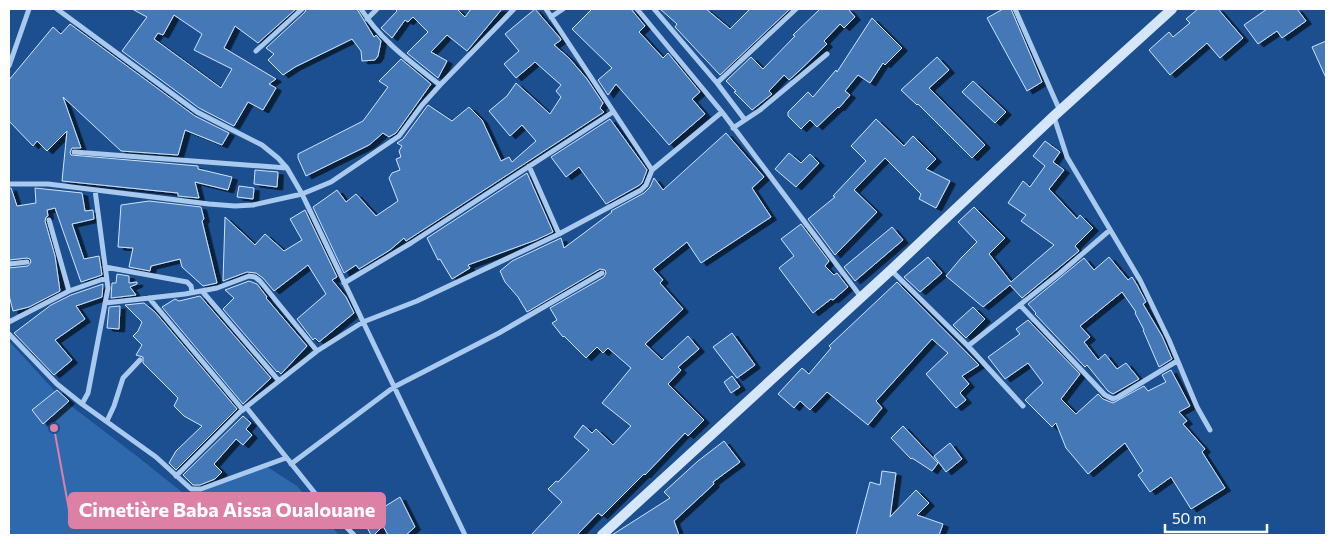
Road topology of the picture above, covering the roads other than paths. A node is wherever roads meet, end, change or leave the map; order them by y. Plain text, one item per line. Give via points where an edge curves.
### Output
1 (29, 9) edge
2 (57, 9) edge
3 (302, 9) edge
4 (361, 9) edge
5 (377, 9) edge
6 (514, 9) edge
7 (546, 9) edge
8 (563, 9) edge
9 (638, 9) edge
10 (654, 9) edge
11 (796, 9) edge
12 (1015, 9) edge
13 (1172, 9) edge
14 (551, 17) junction
15 (367, 19) junction
16 (256, 51) dead end
17 (827, 54) dead end
18 (9, 66) edge
19 (717, 82) junction
20 (440, 85) junction
21 (613, 112) junction
22 (722, 112) junction
23 (1057, 113) junction
24 (745, 120) junction
25 (733, 128) junction
26 (74, 152) dead end
27 (530, 166) junction
28 (287, 168) junction
29 (652, 170) junction
30 (9, 184) edge
31 (95, 190) junction
32 (302, 194) junction
33 (49, 220) dead end
34 (1110, 230) junction
35 (559, 234) junction
36 (27, 262) dead end
37 (9, 264) edge
38 (105, 267) junction
39 (892, 270) junction
40 (602, 273) dead end
41 (106, 278) junction
42 (344, 283) junction
43 (69, 291) junction
44 (202, 291) junction
45 (192, 292) junction
46 (861, 297) junction
47 (149, 298) junction
48 (106, 303) junction
49 (1020, 305) junction
50 (9, 322) edge
51 (363, 322) junction
52 (9, 334) edge
53 (968, 346) junction
54 (317, 351) junction
55 (140, 360) dead end
56 (1177, 361) junction
57 (278, 381) junction
58 (394, 386) junction
59 (82, 404) junction
60 (1022, 406) dead end
61 (244, 409) junction
62 (107, 421) junction
63 (1210, 430) dead end
64 (286, 458) junction
65 (291, 464) junction
66 (176, 476) junction
67 (463, 534) edge
68 (354, 535) edge
69 (602, 535) edge

1 - 18 street
2 - 28 street via 197,112 262,145
3 - 16 street
4 - 15 street
5 - 15 street
6 - 20 street
7 - 14 street
8 - 14 street
9 - 22 street
10 - 19 street
11 - 19 street
12 - 23 street
13 - 23 main road
14 - 21 street
15 - 20 street via 394,49
17 - 24 street
19 - 24 street
20 - 32 street via 399,136 331,182
21 - 27 street
21 - 29 street
22 - 25 street
22 - 29 street
23 - 34 street via 1067,157
23 - 39 main road
24 - 25 street
25 - 46 street
26 - 28 street
27 - 35 street
27 - 42 street
28 - 32 street
29 - 35 street via 641,190
30 - 31 street via 48,184
31 - 32 street via 235,206
31 - 38 street
32 - 42 street
33 - 43 street
34 - 49 street
34 - 56 street via 1140,280
35 - 51 street via 417,301
36 - 37 street
38 - 41 street
38 - 45 street via 187,282
39 - 46 main road
39 - 53 street
40 - 58 street via 499,333
41 - 43 street
41 - 48 street
42 - 51 street
43 - 50 street
44 - 45 street
44 - 54 street via 255,277
44 - 57 street
45 - 47 street
46 - 69 main road
47 - 48 street
47 - 61 street
48 - 59 street via 88,393
49 - 53 street
49 - 56 street via 1110,398 1118,398
51 - 54 street
51 - 58 street
52 - 59 street
53 - 60 street
54 - 57 street
55 - 62 street via 123,378
56 - 63 street
57 - 61 street
58 - 65 street
58 - 67 street
59 - 62 street
61 - 64 street
61 - 66 street
62 - 66 street
64 - 65 street
64 - 66 street via 195,490
65 - 68 street

